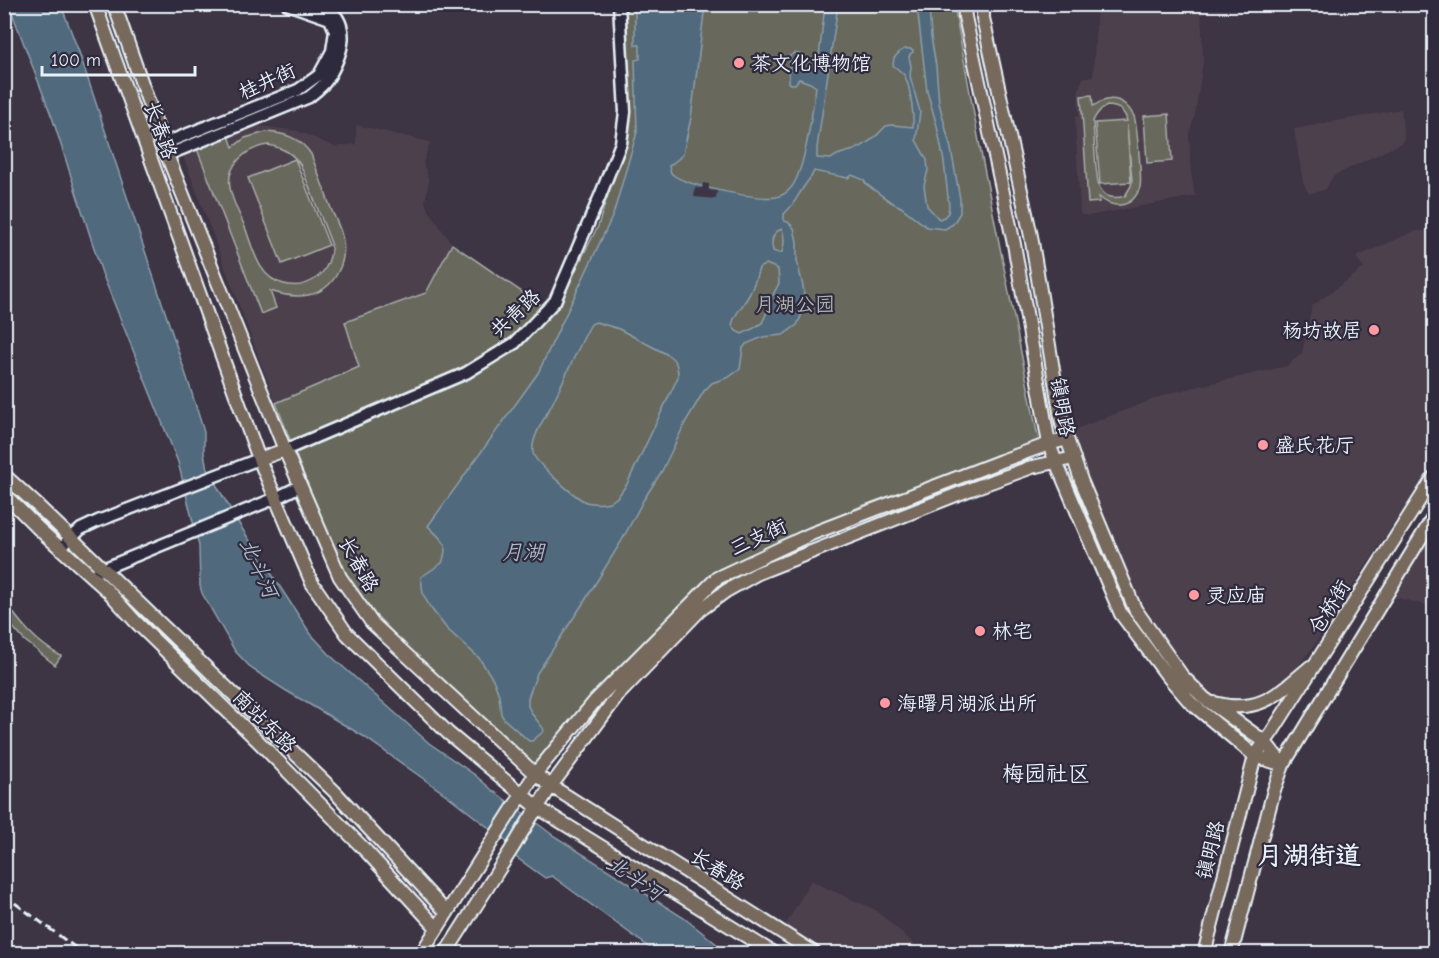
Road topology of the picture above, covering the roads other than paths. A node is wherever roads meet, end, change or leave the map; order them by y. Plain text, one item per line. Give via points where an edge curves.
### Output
1 (95, 4) edge
2 (114, 4) edge
3 (287, 4) edge
4 (322, 4) edge
5 (619, 4) edge
6 (964, 4) edge
7 (983, 4) edge
8 (165, 149) junction
9 (1067, 439) junction
10 (1049, 444) junction
11 (285, 450) junction
12 (1074, 458) junction
13 (260, 459) junction
14 (1056, 462) junction
15 (4, 476) edge
16 (1434, 477) edge
17 (300, 486) junction
18 (4, 494) edge
19 (276, 498) junction
20 (1434, 516) edge
21 (70, 538) junction
22 (60, 548) junction
23 (102, 569) junction
24 (90, 574) junction
25 (1320, 658) junction
26 (1208, 701) junction
27 (1265, 742) junction
28 (1255, 756) junction
29 (1283, 765) junction
30 (535, 774) junction
31 (551, 786) junction
32 (520, 798) junction
33 (535, 810) junction
34 (447, 913) junction
35 (437, 928) junction
36 (421, 954) edge
37 (446, 954) edge
38 (775, 954) edge
39 (816, 954) edge
40 (1204, 954) edge
41 (1232, 954) edge

1 - 13 main road, 长春路
2 - 8 main road, 长春路
3 - 8 street, 桂井街 via 330,20 335,31 332,51 319,75 298,90
4 - 8 street, 桂井街 via 339,18 344,34 326,82 309,97
5 - 11 street, 共青路 via 625,112 621,143 555,301 515,343 466,373
6 - 10 main road, 镇明路 via 1016,255
7 - 9 main road, 镇明路 via 982,18 1031,236
8 - 11 main road, 长春路
9 - 10 main road, 三支街
9 - 12 main road, 镇明路
10 - 14 main road, 镇明路
10 - 30 main road, 三支街 via 811,534 717,578 595,701
11 - 13 main road
11 - 17 main road, 长春路
12 - 14 main road, 三支街
12 - 26 main road, 镇明路 via 1135,609 1182,676
13 - 19 main road, 长春路
13 - 21 street via 98,521
14 - 28 main road, 镇明路 via 1121,614 1190,702
14 - 31 main road, 三支街 via 971,489 758,573 726,591 700,610 619,694
15 - 21 main road, 南站东路
16 - 25 main road, 仓桥街
17 - 19 street
17 - 30 main road, 长春路 via 340,577 372,623
18 - 22 main road, 南站东路
19 - 23 street
19 - 32 main road, 长春路 via 312,583 347,634
20 - 29 main road
21 - 22 street
21 - 23 main road, 南站东路
22 - 24 main road, 南站东路
23 - 24 street
23 - 34 main road, 南站东路 via 334,791
24 - 35 main road, 南站东路 via 290,772
25 - 26 main road via 1275,695 1256,705 1229,706
25 - 27 main road, 仓桥街
26 - 27 main road, 镇明路
27 - 28 main road, 仓桥街
27 - 29 main road, 镇明路
28 - 29 main road, 镇明路
28 - 40 main road, 镇明路
29 - 41 main road
30 - 31 main road, 长春路
30 - 32 main road, 三支街
31 - 33 main road, 三支街
31 - 39 main road, 长春路
32 - 33 main road, 长春路
32 - 34 main road, bridge
33 - 37 main road, bridge
33 - 38 main road, 长春路
34 - 35 main road
35 - 36 main road

